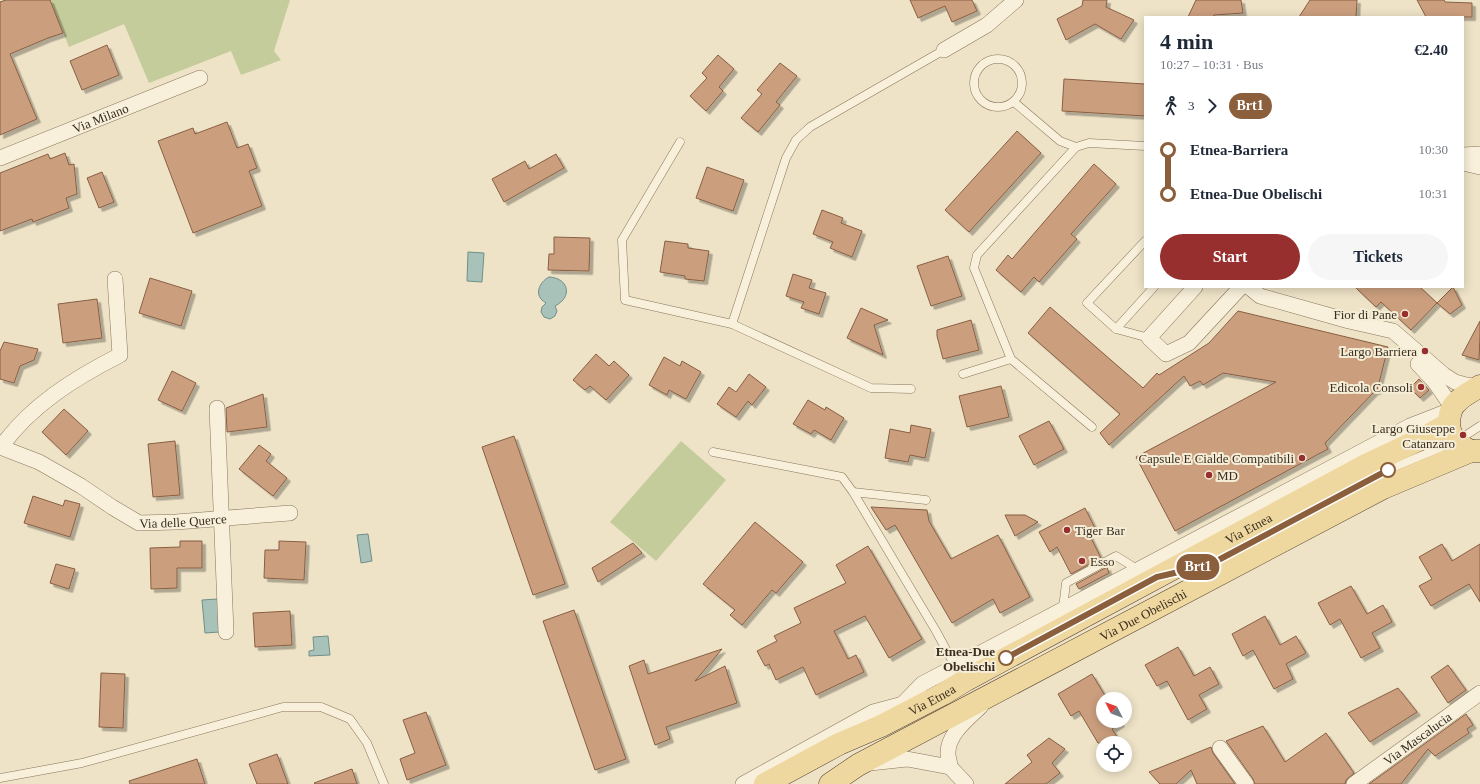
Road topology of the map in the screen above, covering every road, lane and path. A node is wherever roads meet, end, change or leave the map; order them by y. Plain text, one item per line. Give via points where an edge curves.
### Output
1 (1016, 0) edge
2 (944, 50) joint
3 (200, 78) dead end
4 (1014, 102) junction
5 (680, 142) dead end
6 (1144, 146) edge
7 (1076, 147) junction
8 (1480, 154) edge
9 (1464, 155) edge
10 (0, 158) edge
11 (1464, 163) edge
12 (1480, 166) edge
13 (1144, 242) edge
14 (115, 279) dead end
15 (1153, 288) edge
16 (1194, 288) edge
17 (1240, 288) edge
18 (1250, 288) edge
19 (1349, 321) junction
20 (732, 324) junction
21 (1116, 329) junction
22 (1149, 338) junction
23 (1011, 360) junction
24 (962, 374) dead end
25 (1479, 386) edge
26 (911, 389) dead end
27 (217, 408) dead end
28 (1480, 426) edge
29 (1092, 427) dead end
30 (1459, 435) edge
31 (0, 447) edge
32 (713, 452) dead end
33 (852, 492) junction
34 (926, 500) dead end
35 (290, 513) dead end
36 (220, 519) junction
37 (1209, 565) junction
38 (1147, 573) junction
39 (1174, 599) junction
40 (1067, 616) junction
41 (226, 632) dead end
42 (955, 666) junction
43 (1480, 693) edge
44 (943, 694) junction
45 (992, 694) junction
46 (902, 704) junction
47 (881, 726) junction
48 (1220, 748) dead end
49 (858, 765) junction
50 (950, 766) junction
51 (0, 778) edge
52 (384, 784) edge
53 (744, 784) edge
54 (765, 784) edge
55 (781, 784) edge
56 (812, 784) edge
57 (830, 784) edge
58 (966, 784) edge
59 (1246, 784) edge
60 (1354, 784) edge

1 - 2 street via 987,25
2 - 20 lane via 810,127 796,140 786,158
3 - 10 street, Via Milano
4 - 4 lane via 1023,84 1021,73 1015,65 1006,60 996,58 986,61 978,68 974,78 974,88 978,97 985,104 995,108 1005,107
4 - 7 lane via 1060,141
5 - 20 lane via 622,240 625,300
6 - 7 lane via 1089,143
7 - 23 lane via 977,256 974,268
8 - 9 street
11 - 12 street
13 - 21 lane via 1088,303
14 - 31 street via 120,355 86,372 40,404 11,432
15 - 21 lane
16 - 22 street
17 - 22 street via 1189,343 1166,354
18 - 19 street via 1260,296
19 - 25 street via 1393,331 1444,375 1455,382
19 - 30 street via 1392,338 1425,371
20 - 26 lane via 871,388
21 - 22 lane
23 - 24 lane
23 - 29 lane
25 - 30 main road via 1461,398
27 - 36 street
28 - 30 lane
30 - 37 lane via 1380,473
30 - 38 main road, Via Etnea via 1421,439
30 - 39 main road, Via Due Obelischi via 1383,488
31 - 36 street, Via delle Querce via 39,462 139,523
32 - 33 lane via 842,477
33 - 34 lane
33 - 42 lane
35 - 36 street, Via delle Querce
36 - 41 street
37 - 38 lane
37 - 39 lane
38 - 40 main road, Via Etnea
38 - 40 lane via 1116,556 1066,583
39 - 45 main road, Via Due Obelischi
40 - 42 street
40 - 44 main road, Via Etnea
42 - 46 street via 922,684
43 - 60 street, Via Mascalucia
44 - 46 street
44 - 47 main road, Via Etnea
45 - 49 main road, Via Due Obelischi
45 - 50 street via 954,735 948,753
46 - 47 street
46 - 53 street via 873,712
47 - 54 main road, Via Etnea via 839,744
47 - 55 main road, Via Etnea via 843,752
48 - 59 street
49 - 50 street via 907,759
49 - 56 main road, Via Due Obelischi via 828,775
49 - 57 main road, Via Due Obelischi
50 - 58 street
51 - 52 lane via 82,763 283,707 321,707 350,719 368,743

